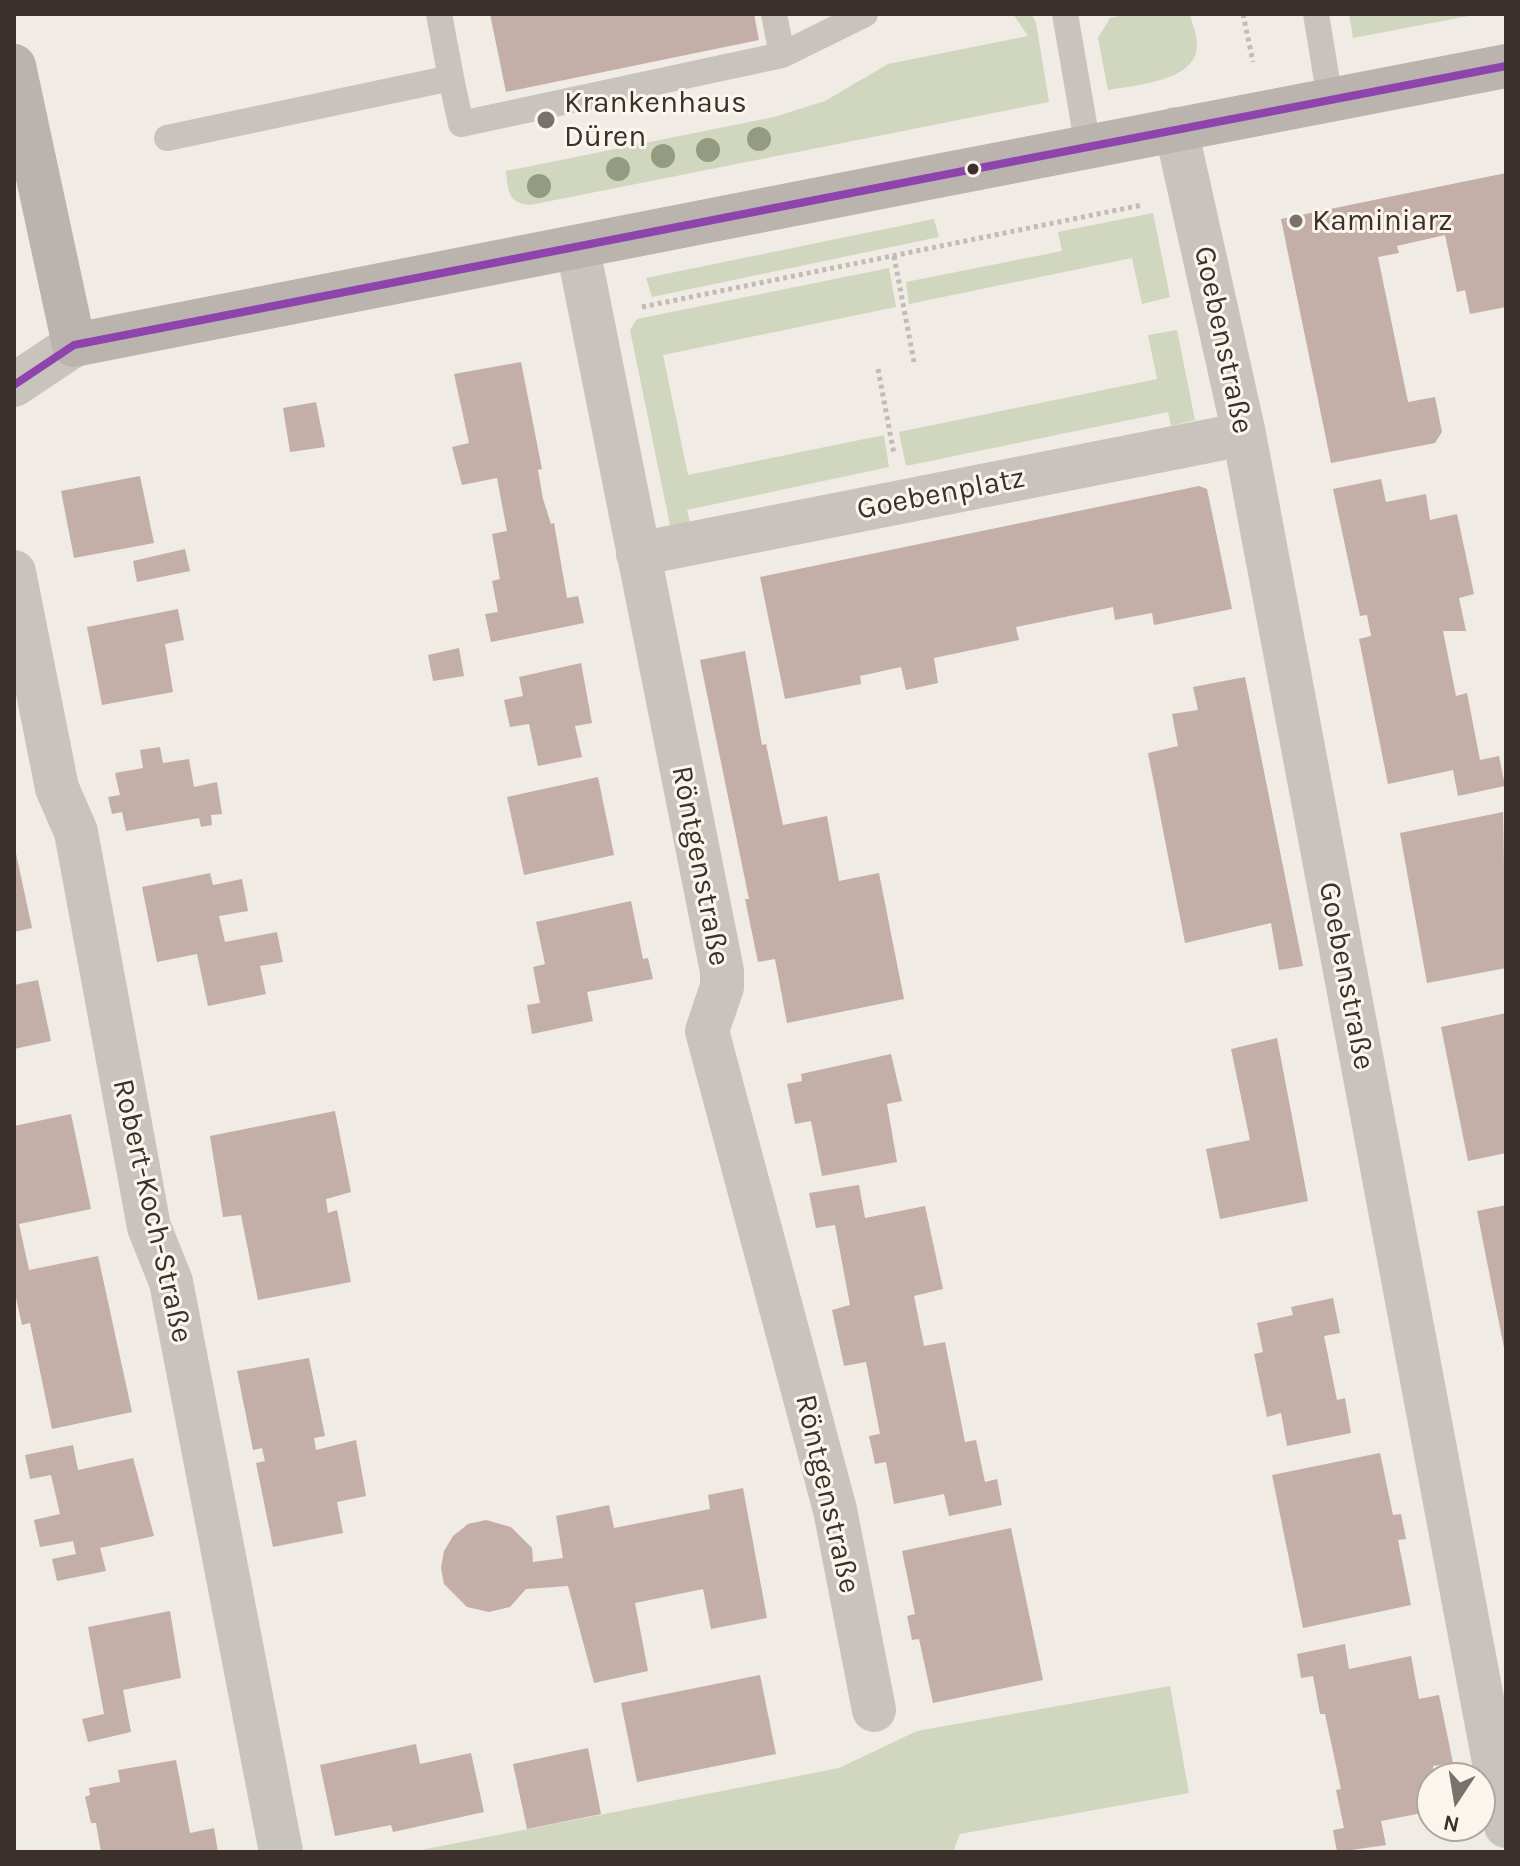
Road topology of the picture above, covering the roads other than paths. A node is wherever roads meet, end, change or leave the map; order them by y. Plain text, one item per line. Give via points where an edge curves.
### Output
1 (439, 14) edge
2 (774, 14) edge
3 (865, 14) edge
4 (1065, 14) edge
5 (1316, 14) edge
6 (782, 55) junction
7 (14, 66) edge
8 (1506, 66) edge
9 (451, 78) junction
10 (1330, 99) junction
11 (1176, 129) junction
12 (167, 138) dead end
13 (1088, 147) junction
14 (578, 249) junction
15 (74, 345) junction
16 (14, 385) edge
17 (1244, 434) junction
18 (638, 554) junction
19 (14, 572) edge
20 (874, 1710) dead end
21 (1506, 1826) edge
22 (281, 1852) edge

1 - 9 lane
2 - 6 lane
3 - 6 lane
4 - 13 lane
5 - 10 lane
6 - 9 lane via 461,124
7 - 15 street
8 - 10 street
9 - 12 lane
10 - 11 street
11 - 13 street
11 - 17 street, Goebenstraße
13 - 14 street
14 - 15 street
14 - 18 street, Röntgenstraße
15 - 16 street
17 - 18 street, Goebenplatz
17 - 21 street, Goebenstraße
18 - 20 street, Röntgenstraße via 722,971 707,1031 835,1510
19 - 22 street, Robert-Koch-Straße via 57,788 76,832 149,1227 171,1282

